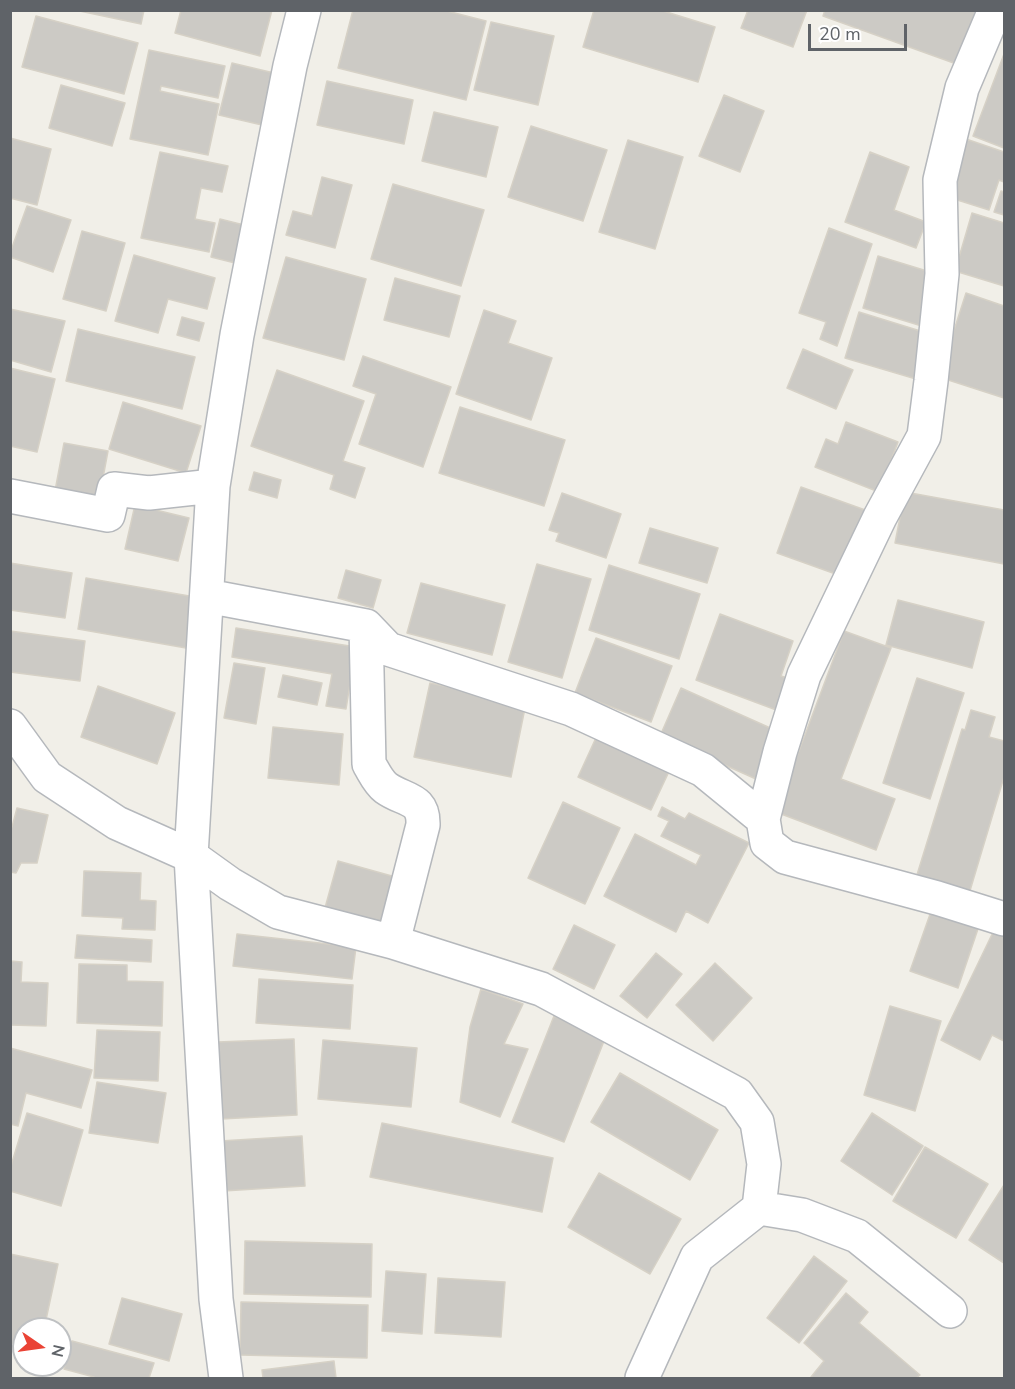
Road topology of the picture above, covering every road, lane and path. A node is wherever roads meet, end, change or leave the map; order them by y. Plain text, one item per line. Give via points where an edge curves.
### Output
1 (304, 10) edge
2 (995, 10) edge
3 (213, 486) junction
4 (10, 496) edge
5 (207, 596) junction
6 (366, 626) junction
7 (10, 726) edge
8 (763, 819) junction
9 (192, 856) junction
10 (1005, 919) edge
11 (393, 942) junction
12 (759, 1208) junction
13 (950, 1311) dead end
14 (226, 1378) edge
15 (642, 1378) edge

1 - 3 street via 237,335
2 - 8 street via 962,88 940,180 942,274 924,436 804,675
3 - 4 street via 149,493 114,489 108,515
3 - 5 street
5 - 6 street
5 - 9 street
6 - 8 street via 388,648 571,709 702,770
6 - 11 street via 369,764 385,787 419,805 424,814
7 - 9 street via 47,777 117,823
8 - 10 street via 767,843 785,858
9 - 11 street via 278,912
9 - 14 street via 216,1299
11 - 12 street via 541,989 738,1094 757,1122 764,1164
12 - 13 street via 802,1215 857,1236
12 - 15 street via 697,1257

